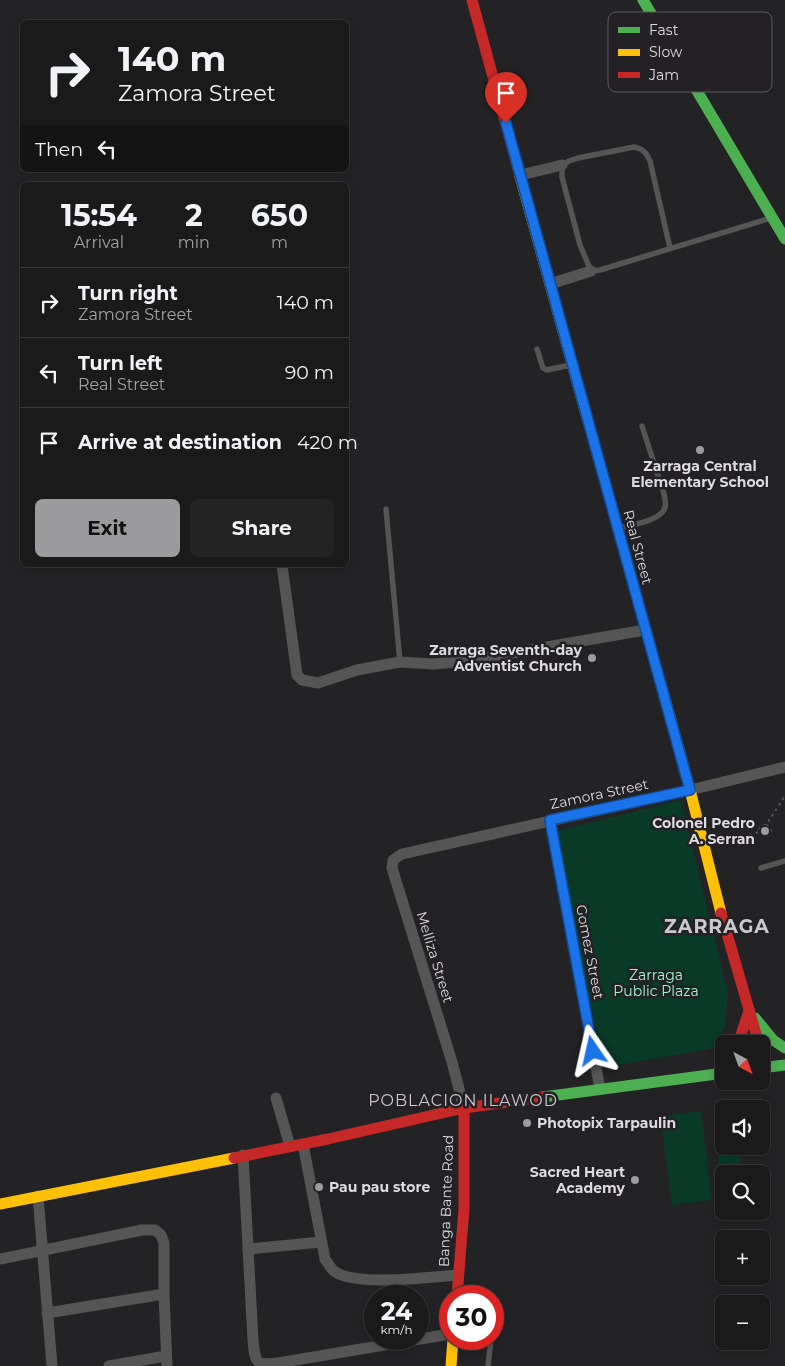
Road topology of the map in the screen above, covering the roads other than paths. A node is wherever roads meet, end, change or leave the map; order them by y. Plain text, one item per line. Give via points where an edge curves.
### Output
1 (472, 0) edge
2 (643, 0) edge
3 (650, 12) edge
4 (698, 92) edge
5 (562, 164) junction
6 (521, 176) junction
7 (773, 218) junction
8 (785, 239) edge
9 (670, 248) junction
10 (591, 271) junction
11 (550, 284) junction
12 (537, 350) dead end
13 (572, 364) junction
14 (642, 426) dead end
15 (386, 509) dead end
16 (617, 528) junction
17 (282, 567) edge
18 (645, 630) junction
19 (400, 662) junction
20 (785, 767) edge
21 (690, 790) junction
22 (550, 820) junction
23 (392, 860) joint
24 (785, 861) edge
25 (761, 868) dead end
26 (749, 1011) junction
27 (742, 1035) edge
28 (756, 1035) edge
29 (785, 1048) edge
30 (770, 1065) edge
31 (785, 1065) edge
32 (715, 1068) edge
33 (715, 1074) edge
34 (696, 1077) junction
35 (600, 1089) junction
36 (276, 1098) dead end
37 (464, 1108) junction
38 (303, 1144) junction
39 (290, 1146) junction
40 (243, 1155) junction
41 (38, 1196) junction
42 (0, 1204) edge
43 (321, 1242) junction
44 (248, 1249) junction
45 (42, 1250) junction
46 (0, 1259) edge
47 (458, 1275) junction
48 (458, 1285) edge
49 (164, 1294) junction
50 (47, 1312) junction
51 (439, 1336) edge
52 (452, 1350) edge
53 (489, 1350) edge
54 (166, 1361) edge
55 (52, 1366) edge
56 (109, 1366) edge
57 (451, 1366) edge
58 (488, 1366) edge

1 - 6 main road, Real Street
2 - 3 main road
4 - 7 main road
5 - 6 street
5 - 9 lane via 634,147 642,149 650,161
5 - 10 lane via 562,177 580,245
6 - 11 main road, Real Street
7 - 8 main road
7 - 9 lane
9 - 10 lane
10 - 11 street
11 - 13 main road, Real Street
12 - 13 lane via 543,368 547,370
13 - 16 main road, Real Street
14 - 16 lane via 666,504 664,512 654,518
15 - 19 lane
16 - 18 main road, Real Street
17 - 19 street via 296,674 302,680 318,683 357,670
18 - 19 street via 459,662
18 - 21 main road, Real Street
20 - 21 street, Zamora Street
21 - 22 street, Zamora Street
21 - 26 main road, Real Street
22 - 23 street, Zamora Street via 402,854
22 - 35 street, Gomez Street
23 - 37 street, Melliza Street
24 - 25 lane
26 - 27 main road
26 - 28 main road, Real Street
26 - 29 main road via 773,1040
30 - 31 main road
32 - 34 main road
33 - 34 main road
34 - 35 main road
35 - 37 main road
36 - 39 street
37 - 38 main road
37 - 47 main road, Banga Bante Road via 464,1209
38 - 39 main road
38 - 43 street
39 - 40 main road
40 - 41 main road
40 - 44 street
41 - 42 main road
41 - 45 street
43 - 44 street
43 - 47 street via 330,1267 336,1273 354,1279
44 - 51 street via 254,1354 258,1362 278,1363
45 - 46 street
45 - 49 street via 156,1230 164,1243
45 - 50 street
47 - 48 main road, Banga Bante Road
49 - 50 street
49 - 54 street
50 - 55 street
52 - 57 main road
53 - 58 lane
54 - 56 street

